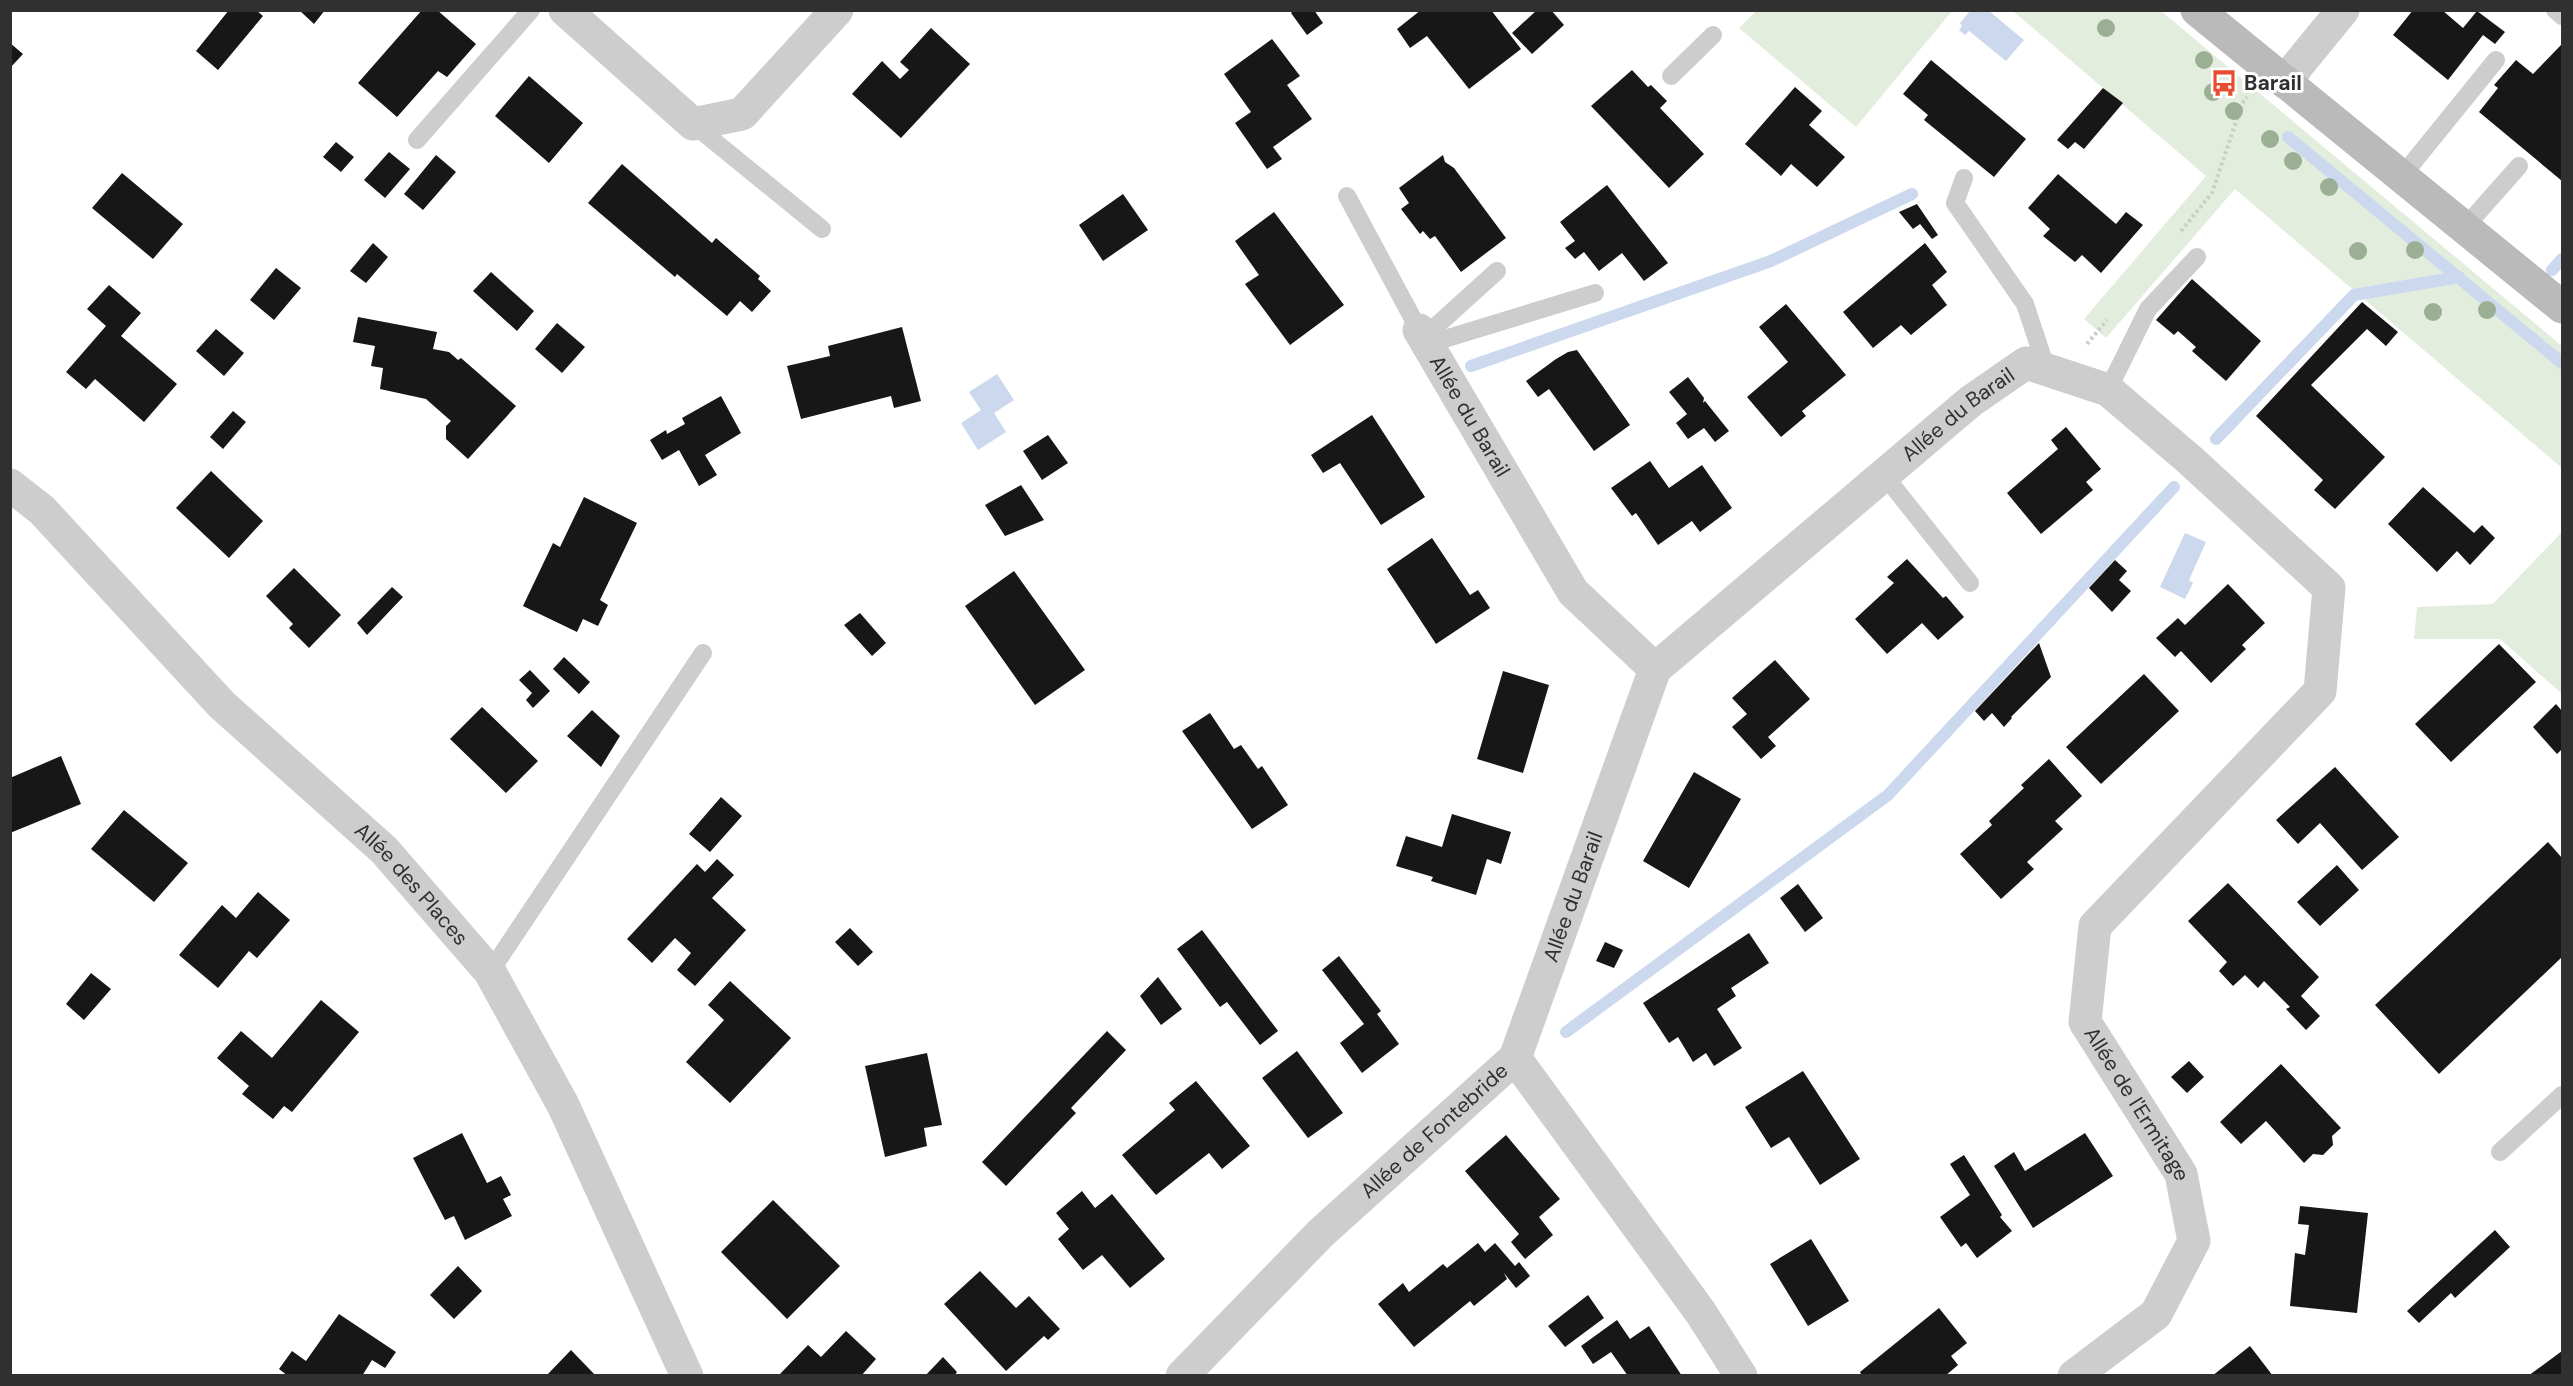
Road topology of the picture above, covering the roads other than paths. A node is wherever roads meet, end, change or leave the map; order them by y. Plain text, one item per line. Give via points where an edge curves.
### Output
1 (531, 10) edge
2 (566, 10) edge
3 (837, 10) edge
4 (2197, 10) edge
5 (2343, 10) edge
6 (2555, 10) edge
7 (2562, 16) edge
8 (1713, 35) dead end
9 (2496, 60) dead end
10 (2276, 75) junction
11 (1671, 76) dead end
12 (693, 124) junction
13 (417, 140) dead end
14 (2519, 166) dead end
15 (2402, 176) junction
16 (1964, 178) dead end
17 (1347, 196) dead end
18 (2465, 227) junction
19 (822, 229) dead end
20 (2196, 257) dead end
21 (1497, 271) dead end
22 (1596, 293) dead end
23 (2562, 307) edge
24 (1428, 344) junction
25 (2055, 373) junction
26 (2108, 390) junction
27 (1884, 475) junction
28 (10, 485) edge
29 (1970, 582) dead end
30 (2329, 588) joint
31 (703, 653) dead end
32 (1655, 669) junction
33 (490, 972) junction
34 (1515, 1059) junction
35 (2562, 1095) edge
36 (2499, 1152) dead end
37 (687, 1376) edge
38 (1182, 1376) edge
39 (1742, 1376) edge
40 (2074, 1376) edge

1 - 13 lane
2 - 12 street
3 - 12 street via 742,114
4 - 10 main road
5 - 10 street via 2298,65
6 - 7 lane
8 - 11 lane
9 - 15 lane
10 - 15 main road
12 - 19 lane
14 - 18 lane
15 - 18 main road
16 - 25 lane via 1955,203 2025,304
17 - 24 lane
18 - 23 main road
20 - 26 lane via 2148,309
21 - 24 lane
22 - 24 lane
24 - 32 street, Allée du Barail via 1573,592
25 - 26 street, Allée du Barail
25 - 27 street, Allée du Barail via 2026,363 1971,401
26 - 30 street, Allée du Barail
27 - 29 lane
27 - 32 street, Allée du Barail
28 - 33 street, Allée des Places via 42,510 222,705 384,850
30 - 40 street, Allée de l'Ermitage via 2320,691 2095,926 2085,1022 2181,1174 2194,1241 2156,1314
31 - 33 lane
32 - 34 street, Allée du Barail
33 - 37 street, Allée des Places via 563,1105
34 - 38 street, Allée de Fontebride via 1321,1233
34 - 39 street, Allée de Fontebride via 1701,1313
35 - 36 lane

